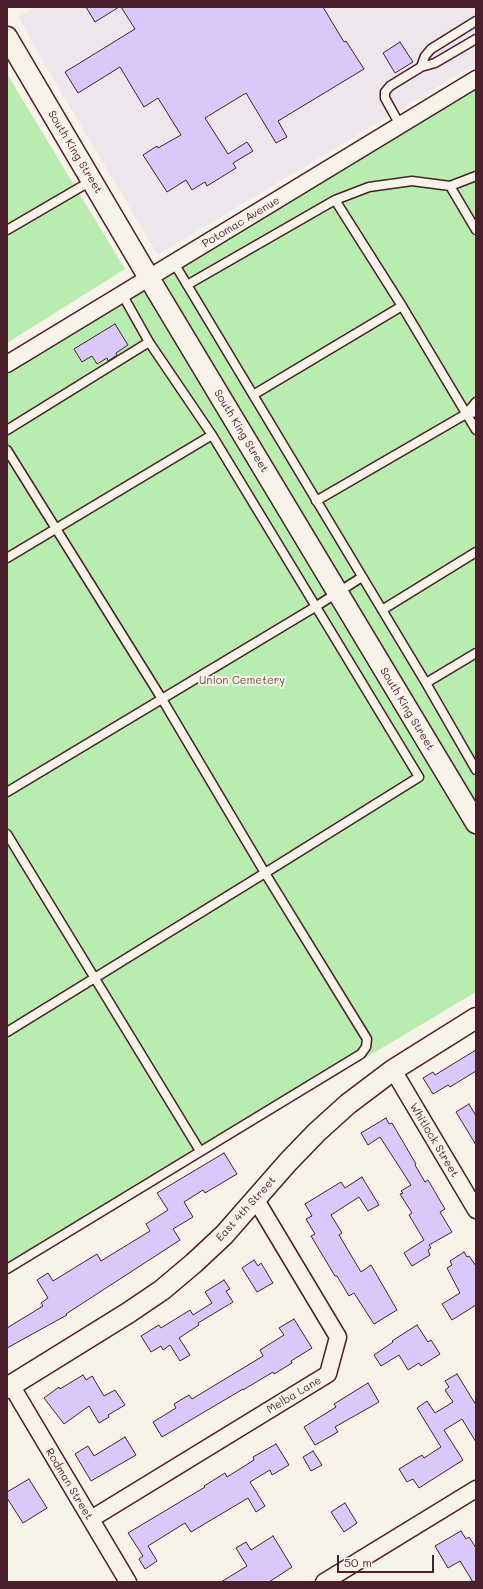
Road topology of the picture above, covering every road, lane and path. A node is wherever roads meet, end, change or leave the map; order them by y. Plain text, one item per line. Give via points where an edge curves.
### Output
1 (476, 21) edge
2 (7, 37) edge
3 (476, 39) edge
4 (421, 67) junction
5 (476, 79) edge
6 (400, 125) junction
7 (476, 176) edge
8 (92, 180) junction
9 (450, 186) junction
10 (335, 200) junction
11 (7, 230) edge
12 (476, 230) edge
13 (174, 263) junction
14 (149, 278) junction
15 (187, 285) junction
16 (122, 294) junction
17 (402, 306) junction
18 (149, 342) junction
19 (7, 364) edge
20 (253, 395) junction
21 (476, 402) edge
22 (476, 412) edge
23 (466, 414) junction
24 (7, 430) edge
25 (476, 430) edge
26 (212, 435) junction
27 (7, 450) edge
28 (316, 501) junction
29 (55, 529) junction
30 (476, 552) edge
31 (7, 558) edge
32 (362, 577) junction
33 (338, 593) junction
34 (315, 607) junction
35 (382, 610) junction
36 (476, 653) edge
37 (426, 684) junction
38 (162, 698) junction
39 (476, 770) edge
40 (7, 792) edge
41 (476, 824) edge
42 (7, 834) edge
43 (265, 873) junction
44 (96, 978) junction
45 (476, 1018) edge
46 (7, 1032) edge
47 (393, 1070) junction
48 (200, 1151) junction
49 (256, 1200) junction
50 (476, 1210) edge
51 (7, 1268) edge
52 (9, 1387) edge
53 (476, 1491) edge
54 (91, 1519) junction
55 (327, 1581) edge
56 (128, 1582) edge

1 - 4 lane via 431,49
2 - 8 street, South King Street
3 - 4 lane via 435,63
4 - 6 lane via 394,83 385,92
5 - 6 street, Potomac Avenue
6 - 13 street, Potomac Avenue
7 - 9 lane
8 - 11 lane
8 - 14 street, South King Street
9 - 10 lane via 412,181 369,187
9 - 12 lane
10 - 15 lane
10 - 17 lane
13 - 14 street, Potomac Avenue
13 - 15 lane
14 - 16 street, Potomac Avenue
14 - 33 street, South King Street
15 - 20 lane
16 - 18 lane
16 - 19 street, Potomac Avenue
17 - 20 lane
17 - 23 lane
18 - 24 lane
18 - 26 lane
20 - 28 lane
21 - 23 lane
22 - 23 lane
23 - 25 lane
23 - 28 lane
26 - 29 lane
26 - 34 lane
27 - 29 lane
28 - 32 lane
29 - 31 lane
29 - 38 lane
30 - 35 lane
32 - 33 lane
32 - 35 lane
33 - 34 lane
33 - 41 street, South King Street
34 - 38 lane
34 - 43 lane via 419,777
35 - 37 lane
36 - 37 lane
37 - 39 lane
38 - 40 lane
38 - 43 lane
42 - 44 lane
43 - 44 lane
43 - 48 lane via 367,1039 366,1047 361,1054
44 - 46 lane
44 - 48 lane
45 - 47 street, East 4th Street
47 - 49 street, East 4th Street via 348,1104 317,1132
47 - 50 street, Whitlock Street
48 - 51 lane
49 - 52 street, East 4th Street via 224,1235 162,1290 128,1314
49 - 54 street, Melba Lane via 338,1337 328,1374
52 - 54 street, Rodman Street
53 - 55 street
54 - 56 street, Rodman Street

